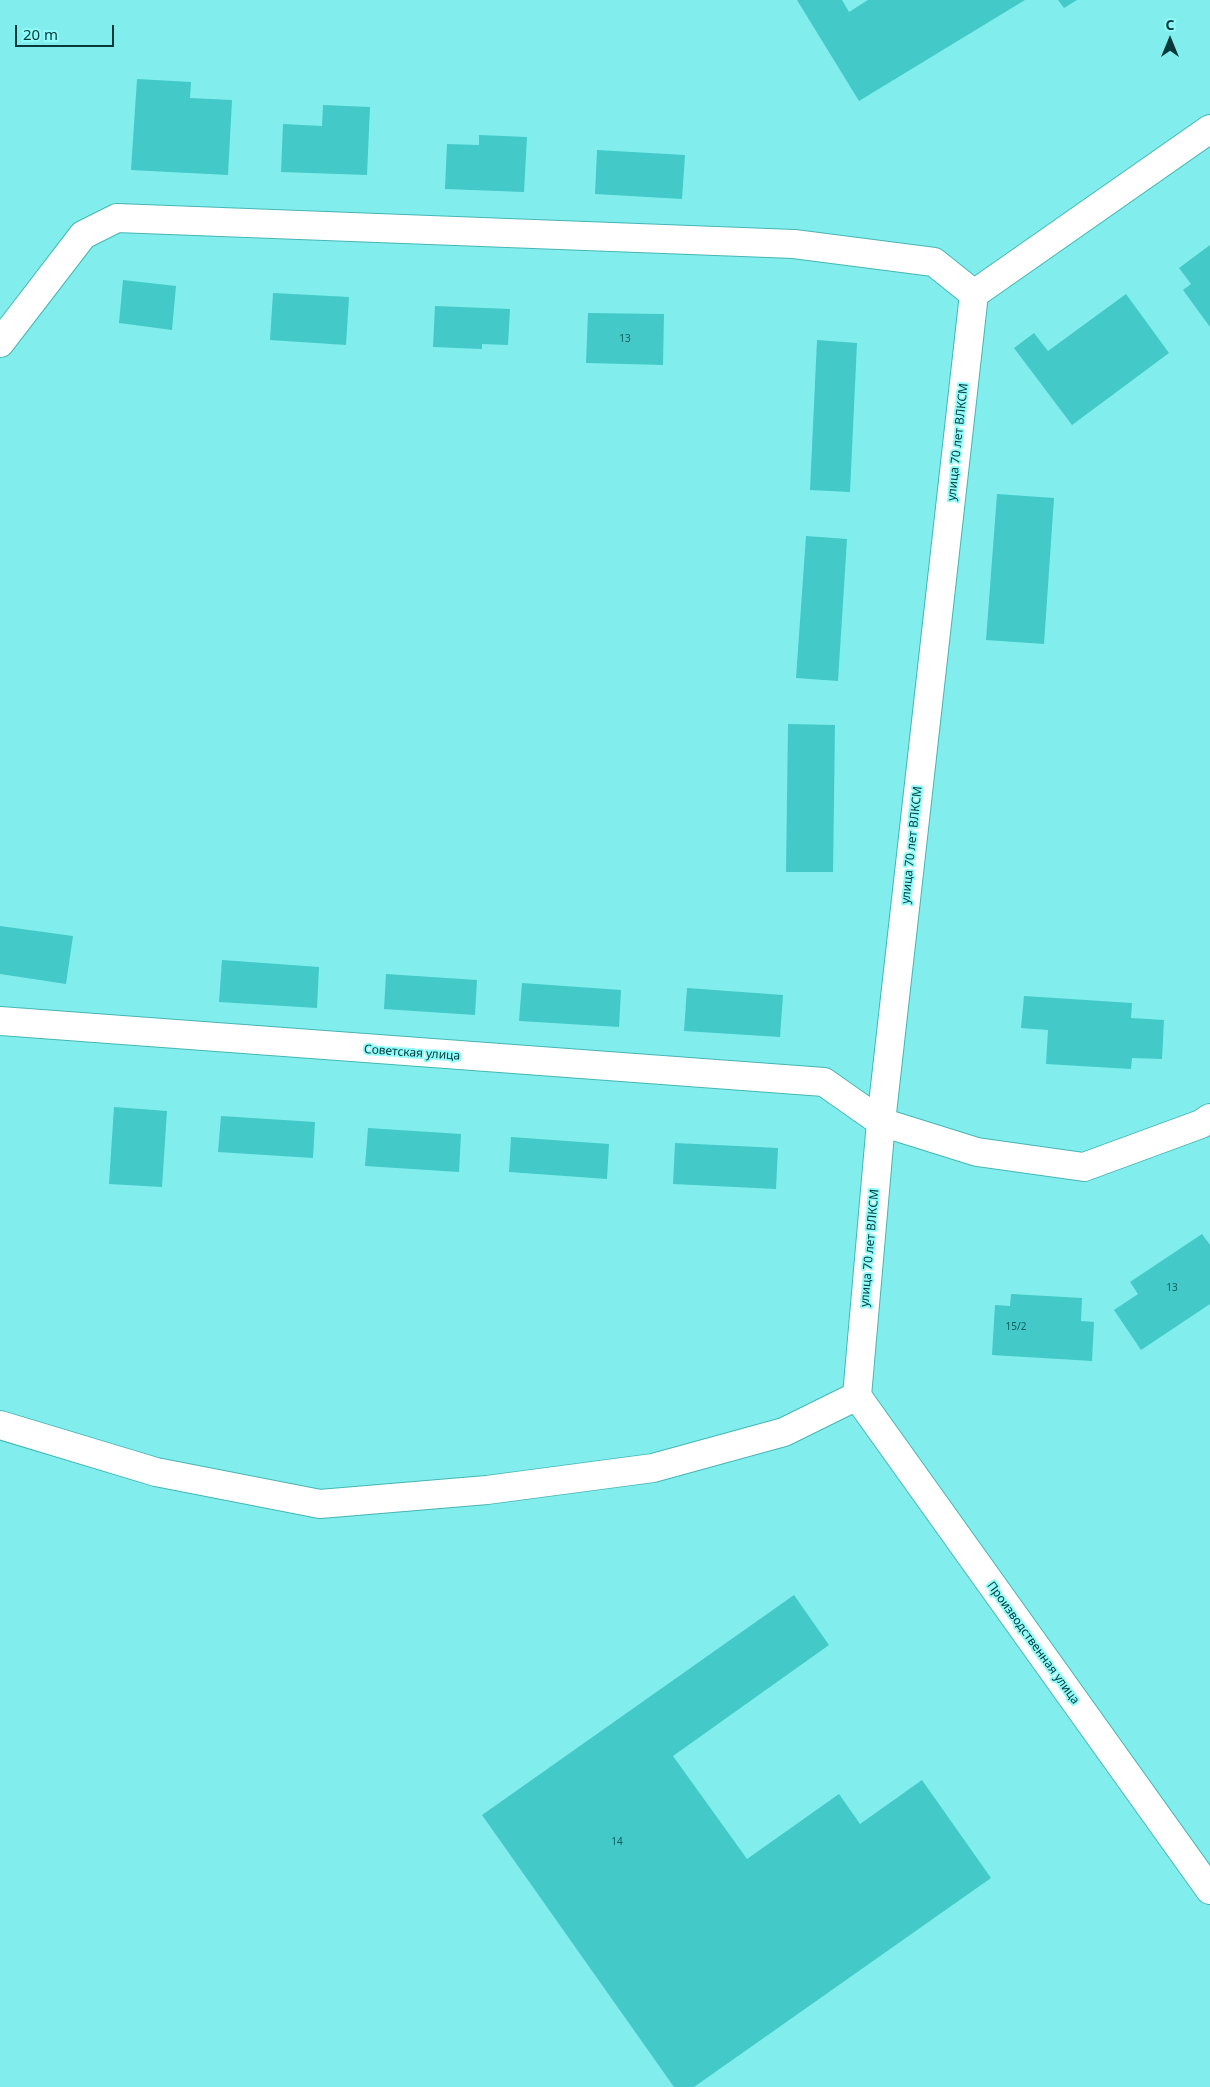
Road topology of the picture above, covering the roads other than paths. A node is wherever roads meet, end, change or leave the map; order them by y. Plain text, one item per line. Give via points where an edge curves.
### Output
1 (1210, 129) edge
2 (974, 294) junction
3 (0, 343) edge
4 (0, 1021) edge
5 (1210, 1118) edge
6 (881, 1122) junction
7 (857, 1396) junction
8 (0, 1425) edge
9 (1210, 1890) edge

1 - 2 street
2 - 3 street via 934,262 794,244 116,218 83,235
2 - 6 street, улица 70 лет ВЛКСМ
4 - 6 street, Советская улица via 824,1082
5 - 6 street via 1084,1167 978,1152
6 - 7 street, улица 70 лет ВЛКСМ
7 - 8 street via 784,1432 652,1468 487,1490 320,1504 156,1472
7 - 9 street, Производственная улица

